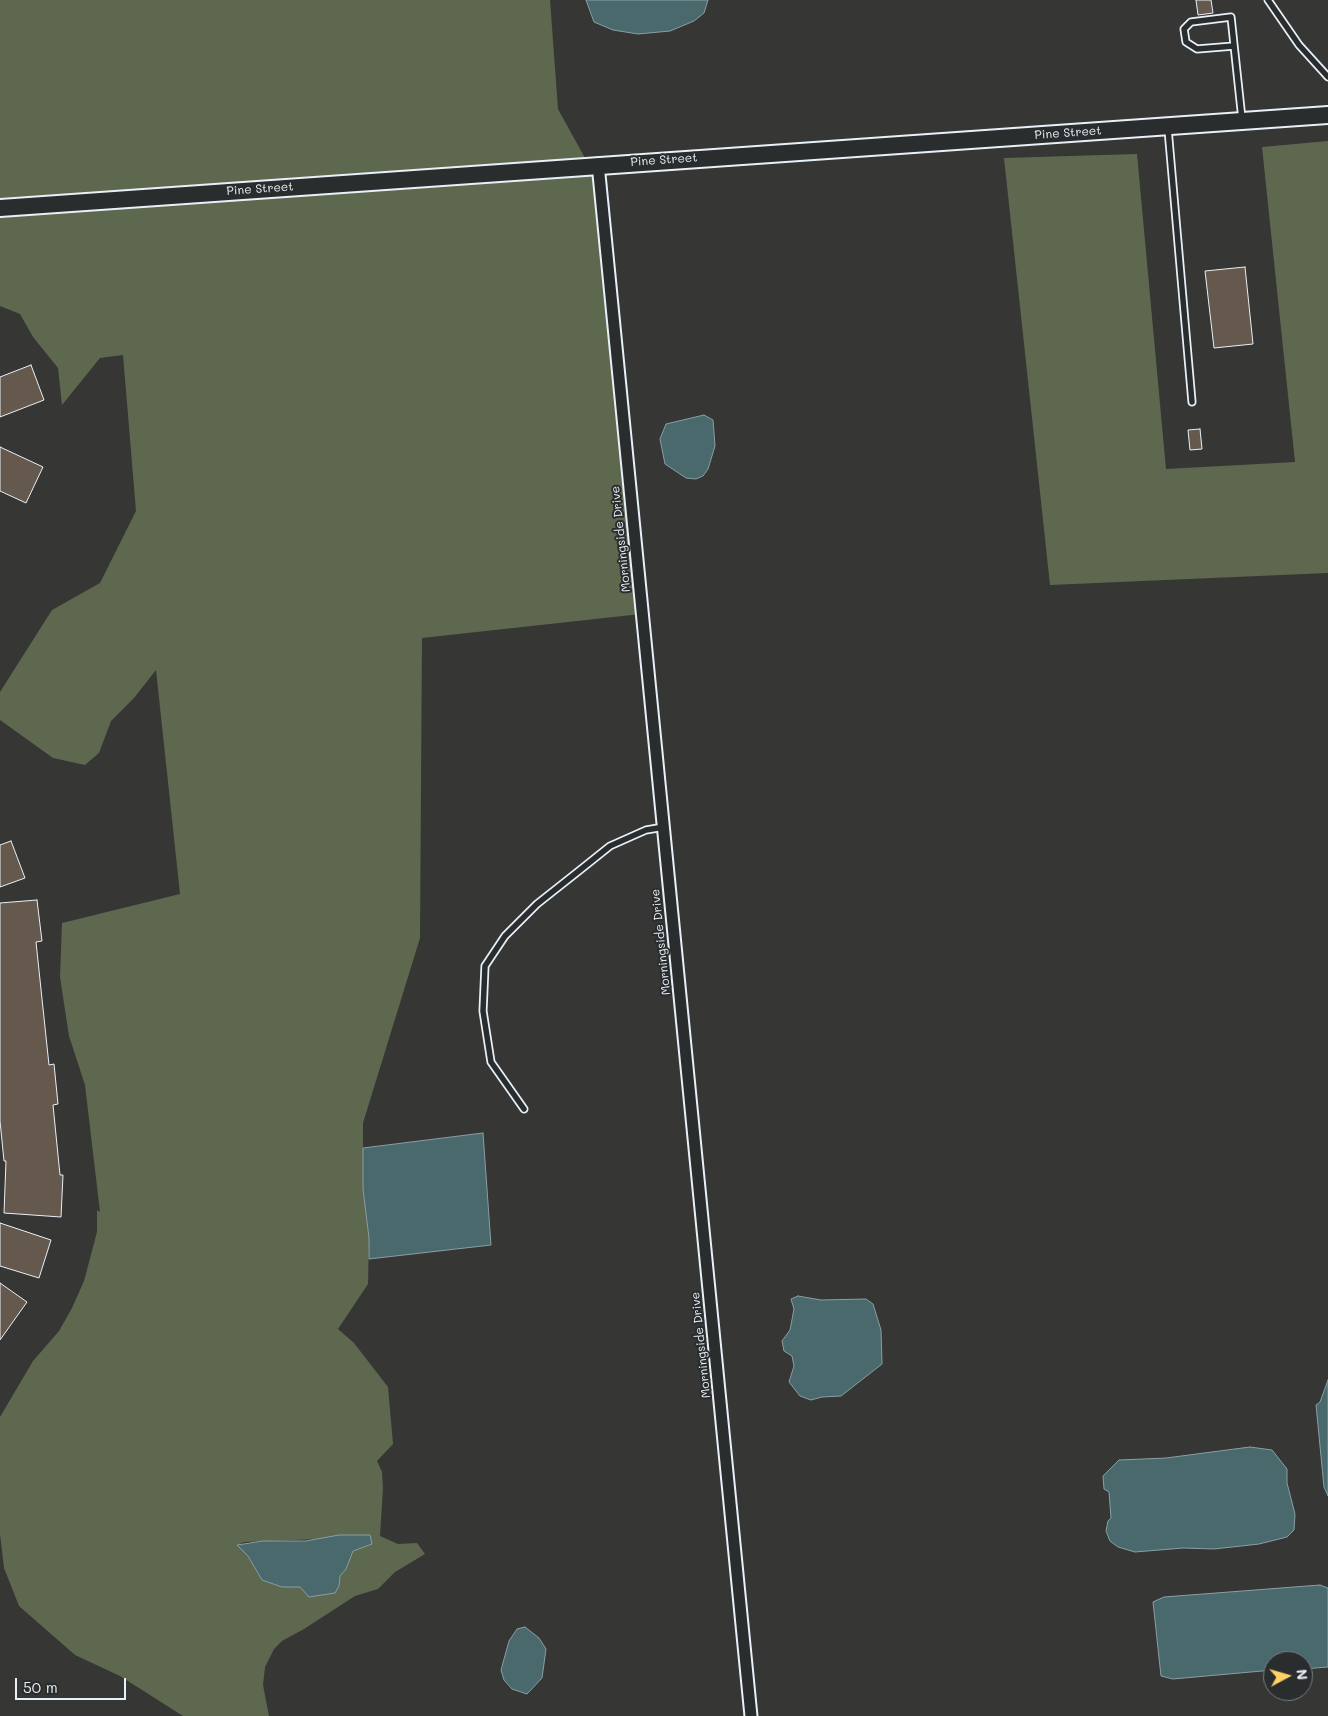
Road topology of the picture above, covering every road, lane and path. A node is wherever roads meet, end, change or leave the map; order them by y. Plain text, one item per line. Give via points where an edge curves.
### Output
1 (1268, 0) edge
2 (1234, 46) junction
3 (1328, 77) edge
4 (1328, 115) edge
5 (1242, 121) junction
6 (1167, 126) junction
7 (598, 164) junction
8 (0, 208) edge
9 (1192, 402) dead end
10 (664, 827) junction
11 (524, 1110) dead end
12 (751, 1716) edge

1 - 3 lane via 1299,45
2 - 2 lane via 1231,17 1191,22 1184,29 1186,42 1197,49
2 - 5 lane
4 - 5 main road, Pine Street
5 - 6 main road, Pine Street
6 - 7 main road, Pine Street
6 - 9 lane
7 - 8 main road, Pine Street
7 - 10 street, Morningside Drive
10 - 11 lane via 646,830 610,846 537,904 506,936 485,966 483,1011 491,1062
10 - 12 street, Morningside Drive

